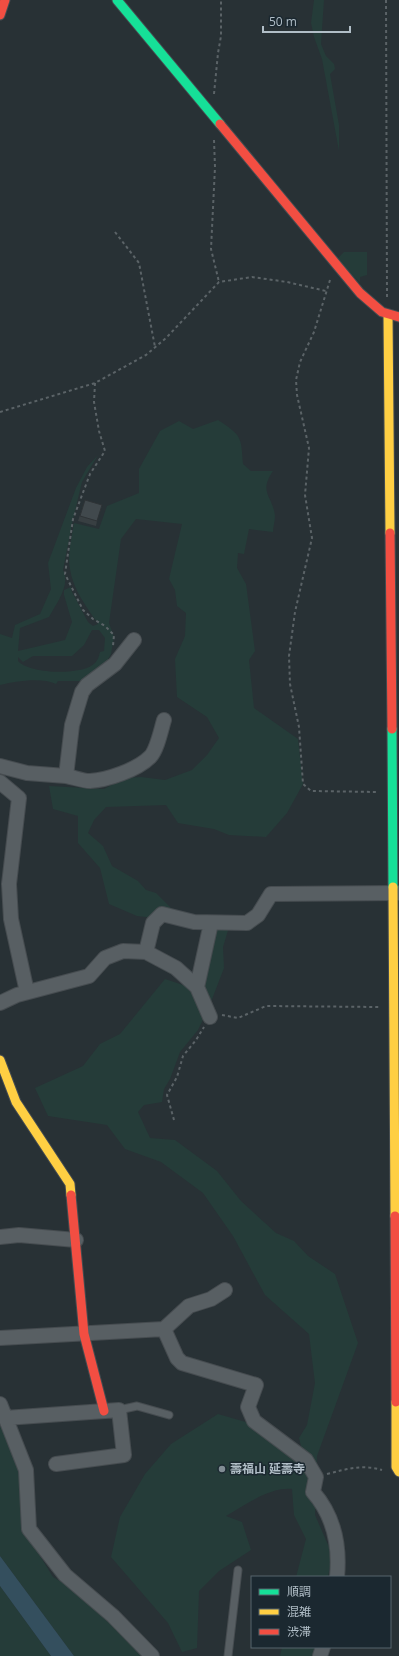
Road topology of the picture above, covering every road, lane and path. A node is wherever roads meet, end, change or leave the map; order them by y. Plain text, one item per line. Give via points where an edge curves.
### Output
1 (6, 0) edge
2 (117, 0) edge
3 (386, 0) edge
4 (0, 15) edge
5 (114, 232) dead end
6 (335, 264) junction
7 (326, 291) junction
8 (386, 314) junction
9 (399, 317) edge
10 (155, 347) junction
11 (95, 383) junction
12 (0, 412) edge
13 (134, 640) dead end
14 (113, 648) dead end
15 (164, 720) dead end
16 (0, 766) edge
17 (66, 776) junction
18 (0, 782) edge
19 (392, 792) junction
20 (396, 893) edge
21 (211, 923) junction
22 (146, 952) junction
23 (197, 987) junction
24 (27, 992) junction
25 (0, 1003) edge
26 (394, 1007) junction
27 (210, 1017) junction
28 (0, 1060) edge
29 (174, 1120) dead end
30 (0, 1237) edge
31 (76, 1240) junction
32 (225, 1290) dead end
33 (164, 1328) junction
34 (84, 1334) junction
35 (0, 1338) edge
36 (0, 1404) edge
37 (118, 1410) junction
38 (104, 1411) junction
39 (169, 1415) dead end
40 (5, 1418) junction
41 (56, 1464) dead end
42 (384, 1471) dead end
43 (399, 1472) edge
44 (316, 1477) junction
45 (238, 1570) dead end
46 (337, 1576) edge
47 (152, 1656) edge
48 (228, 1656) edge

1 - 4 main road
2 - 6 main road
3 - 8 path
5 - 10 path via 139,263
6 - 7 path
6 - 8 main road via 360,293
7 - 10 path via 287,282 252,278 219,282
7 - 19 path via 296,380 309,448 305,496 312,538 295,612 289,656 290,684 299,727 303,784 310,791
8 - 9 main road
8 - 19 main road
10 - 11 path via 146,355
11 - 12 path
11 - 14 path via 94,402 104,451 90,474 73,519 65,574 83,610 114,635
13 - 17 street via 115,664 87,685 82,692 72,725
15 - 17 street via 150,757 138,765 116,776 90,781
16 - 17 street via 27,773
18 - 24 street via 19,798 9,884 11,919
19 - 20 main road
20 - 21 street via 271,894 258,915 247,923
20 - 26 main road
21 - 22 street via 194,922 162,914 153,923
21 - 23 street
22 - 23 street via 176,968
22 - 24 street via 123,951 105,958 89,976
23 - 27 street
24 - 25 street
26 - 27 path via 266,1006 238,1018 216,1014
26 - 43 main road via 396,1467
27 - 29 path via 183,1056 177,1077 167,1095
28 - 31 main road via 16,1102 70,1184
30 - 31 street via 18,1235
31 - 34 main road
32 - 33 street via 211,1299 189,1306
33 - 34 street
33 - 44 street via 177,1358 182,1363 256,1385 248,1406 254,1421 306,1460
34 - 35 street
34 - 38 main road
36 - 40 street
37 - 38 street
37 - 39 lane via 137,1406
37 - 41 street via 124,1455
38 - 40 street
40 - 47 street via 26,1470 29,1529 65,1575 113,1616
42 - 44 path via 370,1467 352,1468
44 - 46 street via 313,1492 320,1500 335,1531
45 - 48 lane

